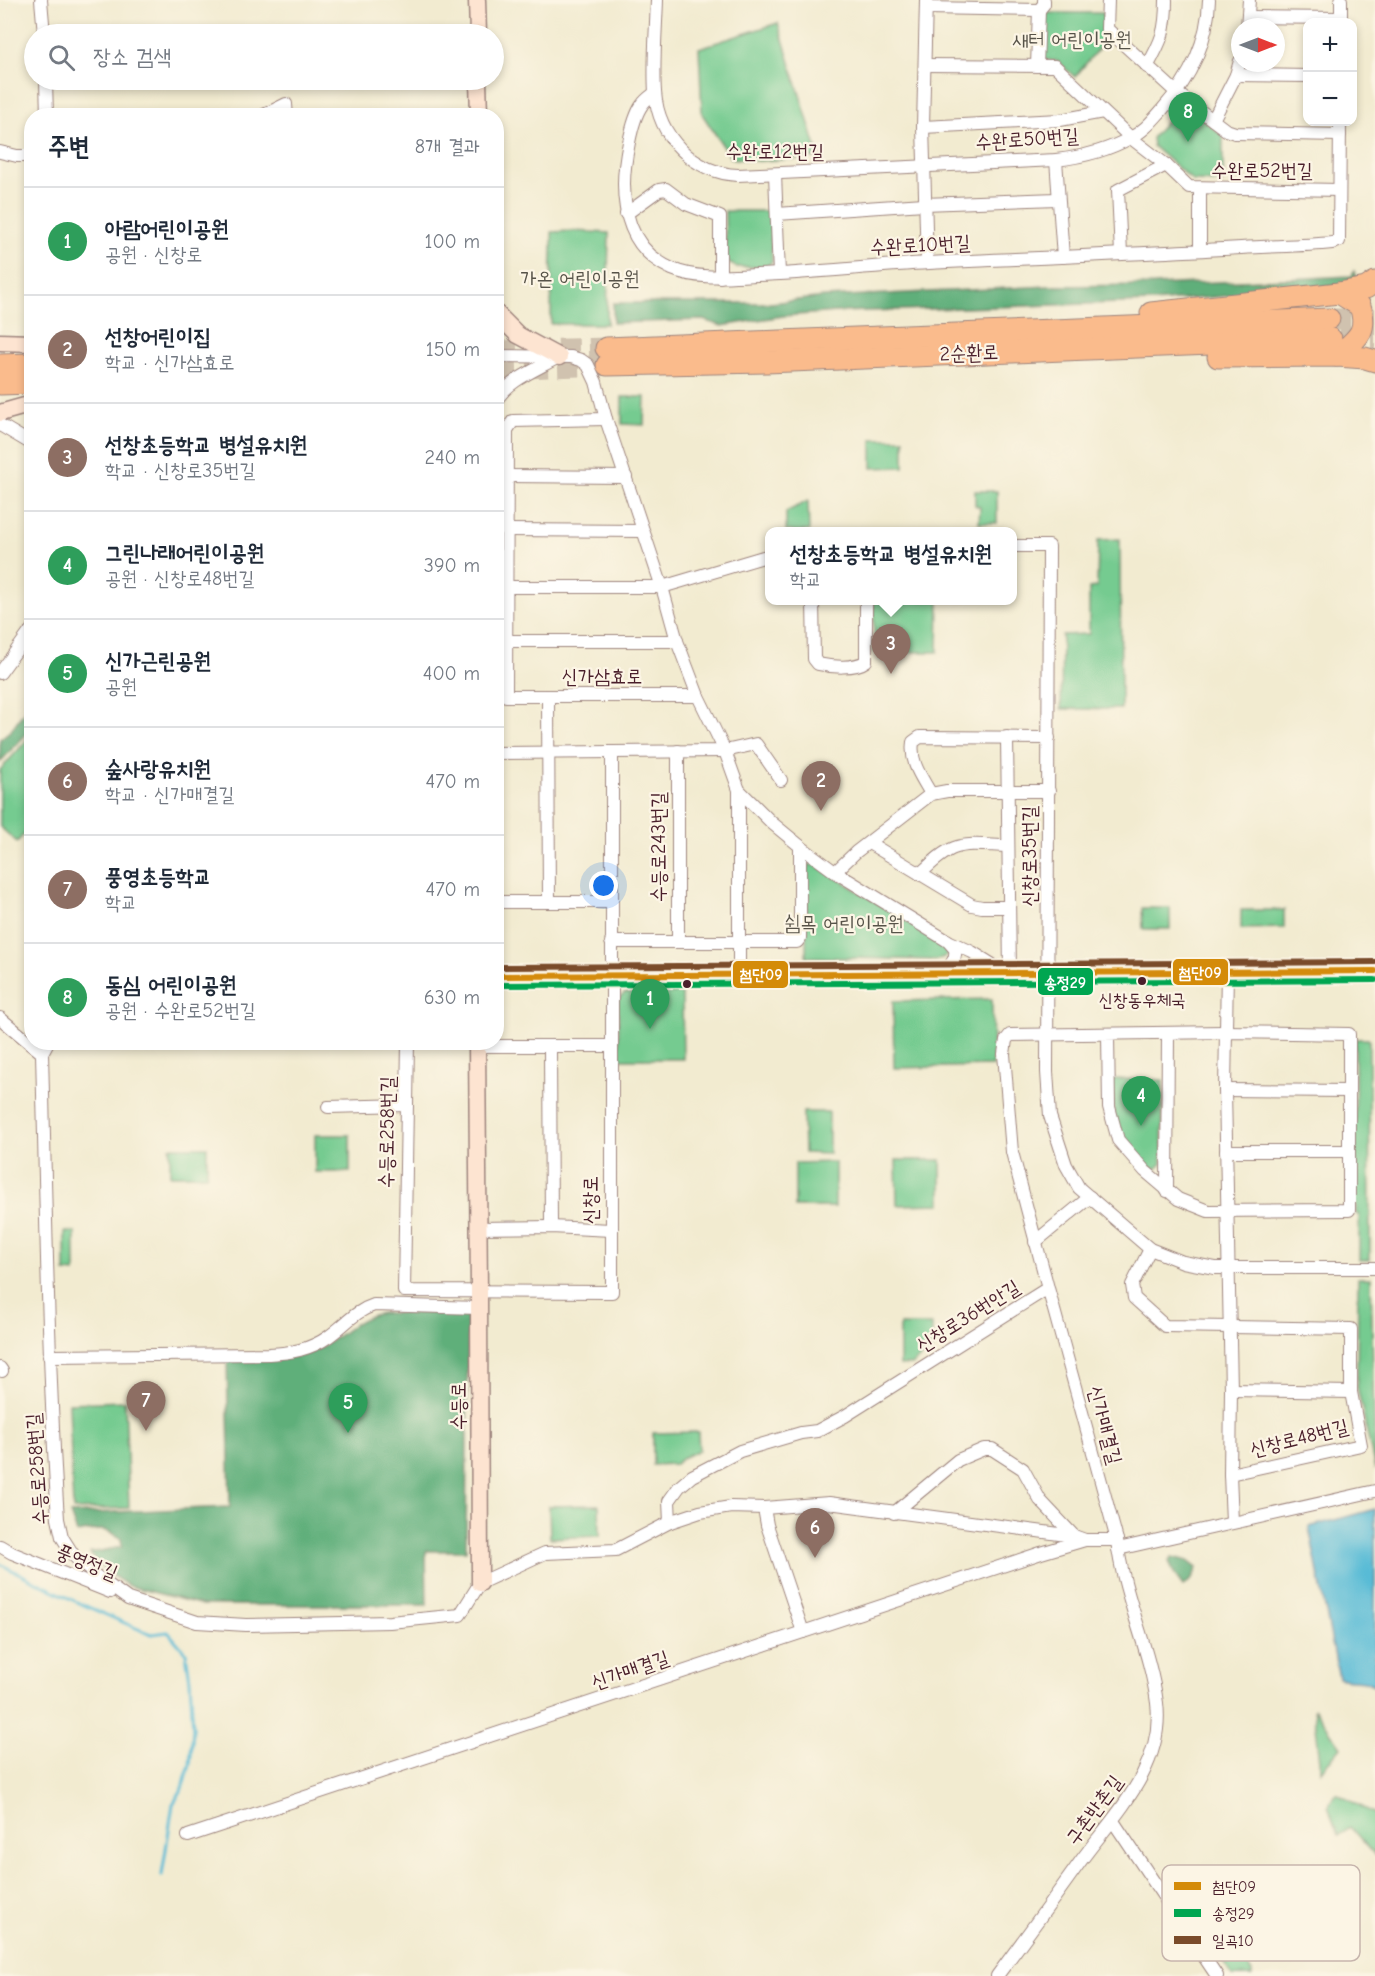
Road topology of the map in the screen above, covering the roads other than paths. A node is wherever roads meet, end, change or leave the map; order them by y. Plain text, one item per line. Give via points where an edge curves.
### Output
1 (41, 0) edge
2 (477, 0) edge
3 (657, 0) edge
4 (1108, 0) edge
5 (1166, 0) edge
6 (1209, 0) edge
7 (1249, 0) edge
8 (1341, 0) edge
9 (926, 4) edge
10 (981, 5) edge
11 (1042, 5) edge
12 (1248, 18) edge
13 (1341, 18) edge
14 (1285, 21) edge
15 (1303, 21) edge
16 (43, 24) edge
17 (478, 24) edge
18 (925, 65) junction
19 (1037, 66) junction
20 (1147, 67) junction
21 (1237, 72) edge
22 (1236, 75) junction
23 (1303, 76) edge
24 (46, 90) edge
25 (478, 90) edge
26 (655, 93) junction
27 (1177, 93) junction
28 (47, 108) edge
29 (479, 108) edge
30 (1102, 112) junction
31 (1213, 120) junction
32 (1340, 126) edge
33 (923, 127) junction
34 (1340, 135) junction
35 (1131, 138) junction
36 (0, 152) edge
37 (24, 156) edge
38 (1056, 160) junction
39 (924, 165) junction
40 (1166, 165) junction
41 (775, 174) junction
42 (1200, 189) junction
43 (1339, 190) junction
44 (1058, 199) junction
45 (924, 204) junction
46 (626, 214) junction
47 (777, 214) junction
48 (1339, 241) joint
49 (1200, 250) junction
50 (1121, 254) junction
51 (1063, 257) junction
52 (927, 263) junction
53 (779, 274) junction
54 (720, 277) junction
55 (1375, 282) edge
56 (1339, 293) junction
57 (1375, 305) edge
58 (504, 321) edge
59 (1375, 337) edge
60 (1332, 338) junction
61 (786, 341) junction
62 (0, 342) edge
63 (24, 353) edge
64 (504, 356) edge
65 (559, 357) junction
66 (24, 358) edge
67 (24, 362) edge
68 (1375, 362) edge
69 (0, 365) edge
70 (0, 384) edge
71 (504, 391) edge
72 (24, 406) edge
73 (0, 413) edge
74 (606, 419) junction
75 (0, 425) edge
76 (24, 439) edge
77 (506, 476) junction
78 (626, 477) junction
79 (507, 530) junction
80 (643, 531) junction
81 (1017, 546) edge
82 (765, 556) edge
83 (504, 564) edge
84 (504, 587) edge
85 (662, 587) junction
86 (813, 605) edge
87 (867, 605) edge
88 (504, 614) edge
89 (24, 640) edge
90 (506, 641) junction
91 (677, 641) junction
92 (0, 673) edge
93 (548, 696) junction
94 (698, 696) junction
95 (1007, 737) junction
96 (1049, 738) junction
97 (725, 751) junction
98 (612, 752) junction
99 (678, 752) junction
100 (504, 753) edge
101 (548, 753) junction
102 (781, 780) dead end
103 (739, 790) junction
104 (1007, 791) junction
105 (1049, 791) junction
106 (931, 794) junction
107 (869, 843) junction
108 (800, 846) junction
109 (1007, 846) junction
110 (835, 872) junction
111 (920, 874) junction
112 (504, 902) edge
113 (549, 902) junction
114 (612, 902) junction
115 (1008, 907) junction
116 (946, 940) junction
117 (612, 942) junction
118 (678, 942) junction
119 (739, 943) junction
120 (1227, 970) junction
121 (1375, 971) edge
122 (934, 973) junction
123 (1008, 973) junction
124 (1049, 973) junction
125 (739, 974) junction
126 (504, 976) edge
127 (611, 976) junction
128 (0, 1018) edge
129 (1225, 1032) junction
130 (24, 1034) edge
131 (1047, 1034) junction
132 (1108, 1034) junction
133 (1168, 1034) junction
134 (504, 1045) edge
135 (611, 1046) junction
136 (550, 1047) junction
137 (45, 1050) edge
138 (408, 1050) edge
139 (477, 1050) edge
140 (1225, 1090) junction
141 (1349, 1091) junction
142 (407, 1105) junction
143 (328, 1107) dead end
144 (1226, 1151) junction
145 (1349, 1151) junction
146 (1167, 1191) junction
147 (1090, 1197) junction
148 (1227, 1211) junction
149 (551, 1227) junction
150 (478, 1228) junction
151 (611, 1230) junction
152 (1035, 1242) junction
153 (1150, 1249) junction
154 (1229, 1268) junction
155 (1375, 1268) edge
156 (1048, 1288) junction
157 (479, 1300) junction
158 (1229, 1327) junction
159 (49, 1356) junction
160 (1232, 1390) junction
161 (1351, 1392) junction
162 (1230, 1474) junction
163 (1375, 1491) edge
164 (764, 1508) junction
165 (894, 1513) junction
166 (670, 1522) junction
167 (1232, 1522) junction
168 (1080, 1538) junction
169 (65, 1543) junction
170 (1117, 1545) junction
171 (0, 1546) edge
172 (52, 1570) junction
173 (480, 1583) junction
174 (128, 1599) junction
175 (803, 1632) junction
176 (1113, 1821) junction
177 (188, 1836) dead end
178 (1162, 1894) edge
179 (1207, 1961) edge
180 (997, 1976) edge
181 (1217, 1976) edge

1 - 16 street
2 - 17 main road
3 - 26 street, 수완로12번길
4 - 20 street via 1107,29
5 - 20 street via 1162,39
6 - 27 street, 수완로50번길 via 1193,67
7 - 12 street
8 - 13 street
9 - 10 street
9 - 18 street
10 - 11 street
11 - 19 street
14 - 15 street
18 - 19 street, 수완로50번길
18 - 33 street
19 - 30 street, 수완로50번길 via 1055,66
20 - 27 street
21 - 22 street
22 - 23 street
22 - 31 street
24 - 28 street
25 - 29 main road
26 - 41 street, 수완로12번길 via 667,132 700,165 728,174
26 - 46 street, 수완로10번길 via 642,104 632,132 624,172
27 - 31 street, 수완로52번길
27 - 35 street, 수완로50번길 via 1148,126
30 - 33 street, 수완로50번길 via 1060,120
30 - 35 street, 수완로50번길
31 - 34 street, 수완로52번길 via 1235,133
32 - 34 street, 수완로52번길
33 - 39 street
34 - 43 street, 수완로52번길
35 - 38 street, 수완로50번길 via 1078,158
35 - 40 street, 수완로52번길
36 - 37 street
38 - 39 street, 수완로50번길
38 - 44 street
39 - 41 street, 수완로12번길
39 - 45 street
40 - 42 street, 수완로52번길 via 1189,187
40 - 50 street via 1118,190
41 - 47 street
42 - 43 street, 수완로52번길
42 - 49 street
43 - 48 street, 수완로52번길
44 - 45 street
44 - 51 street
45 - 47 street, 수완로10번길
45 - 52 street
46 - 54 street, 수완로10번길 via 643,247 662,263 691,275
46 - 54 street via 666,189 686,204 720,218
47 - 53 street
48 - 49 street, 수완로10번길
49 - 50 street, 수완로10번길
50 - 51 street, 수완로10번길
51 - 52 street, 수완로10번길
52 - 53 street, 수완로10번길
53 - 54 street, 수완로10번길
55 - 56 highway via 1366,288
56 - 57 highway
56 - 60 highway via 1360,306 1363,328 1359,335
56 - 61 highway via 1109,317 835,330
58 - 65 main road via 518,334
59 - 60 highway
60 - 61 highway, 2순환로
60 - 61 highway, 2순환로 via 1115,358 830,366 606,356
60 - 68 highway
62 - 63 main road
64 - 65 street
65 - 71 street
65 - 74 street via 571,357 588,365
66 - 69 highway
67 - 70 highway
72 - 73 main road
74 - 77 street via 513,421 507,430
74 - 78 street
75 - 76 street
77 - 78 street
77 - 79 street
78 - 80 street
79 - 80 street
79 - 83 street
80 - 85 street
81 - 96 street, 신창로35번길 via 1049,546
82 - 85 street
84 - 85 street
85 - 91 street
86 - 87 street via 814,659 826,666 866,662
88 - 90 street
89 - 92 street
90 - 91 street, 신가삼효로
90 - 93 street, 신가삼효로 via 506,696
91 - 94 street
93 - 94 street, 신가삼효로
93 - 101 street
94 - 97 street
95 - 96 street
95 - 104 street
95 - 106 street via 920,737 913,742 915,767
96 - 105 street, 신창로35번길
97 - 99 street
97 - 102 street via 756,744
97 - 103 street
98 - 99 street
98 - 101 street
98 - 114 street
99 - 118 street, 수등로243번길
100 - 101 street
101 - 113 street
103 - 108 street
103 - 119 street
104 - 105 street
104 - 106 street via 947,790
104 - 109 street
105 - 124 street, 신창로35번길
106 - 107 street
107 - 110 street
107 - 111 street
108 - 110 street
108 - 119 street via 800,938 793,944
109 - 111 street via 953,848
109 - 115 street
110 - 116 street
111 - 115 street via 972,905
112 - 113 street
113 - 114 street
114 - 117 street
115 - 123 street
116 - 122 street via 955,949 954,960
116 - 123 street
117 - 118 street
117 - 127 street, 신창로
118 - 119 street
119 - 125 street
120 - 121 main road
120 - 124 main road
120 - 129 street, 신창로48번길
122 - 123 main road
122 - 125 main road
123 - 124 main road
124 - 131 street, 신창로35번길
125 - 127 main road
126 - 127 main road
127 - 135 street, 신창로
128 - 130 street
129 - 133 street
129 - 140 street, 신창로48번길
129 - 141 street via 1349,1034
131 - 132 street
131 - 147 street, 신창로35번길 via 1050,1116 1066,1166 1079,1188
131 - 152 street, 신창로36번안길 via 1010,1035 1004,1046 1012,1152
132 - 133 street
132 - 146 street via 1109,1107 1118,1140
133 - 146 street
134 - 136 street, 수등로
135 - 136 street, 수등로
135 - 151 street, 신창로
136 - 149 street
137 - 159 street, 수등로258번길
138 - 142 street, 수등로258번길
139 - 150 main road, 수등로
140 - 141 street
140 - 144 street, 신창로48번길
141 - 145 street
142 - 143 street
142 - 157 street, 수등로258번길 via 404,1291
144 - 145 street
144 - 148 street, 신창로48번길
145 - 148 street via 1349,1210
146 - 148 street via 1208,1211
147 - 152 street
147 - 153 street, 신창로35번길
148 - 154 street, 신창로48번길
149 - 150 street
149 - 151 street
150 - 157 main road, 수등로
151 - 157 street, 신창로 via 612,1292
152 - 156 street, 신창로36번안길
153 - 154 street via 1198,1266
153 - 158 street, 신창로48번길 via 1132,1285 1134,1298 1165,1326
154 - 155 street
154 - 158 street, 신창로48번길
156 - 166 street, 신창로36번안길 via 817,1431 740,1451 692,1476 669,1501
156 - 170 street, 신가매결길
157 - 159 street via 374,1305 315,1345 293,1352
157 - 173 main road, 수등로
158 - 160 street, 신창로48번길
158 - 161 street, 신창로48번길 via 1351,1329
159 - 169 street, 수등로258번길 via 58,1519
160 - 161 street, 신창로48번길
160 - 162 street, 신창로48번길
161 - 162 street, 신창로48번길 via 1361,1445
162 - 167 street, 신창로48번길
163 - 167 street
164 - 165 street, 신가매결길 via 829,1503
164 - 166 street, 신가매결길 via 731,1507
164 - 175 street via 766,1525
165 - 168 street, 신가매결길
165 - 168 street via 958,1460 992,1449 1023,1469 1040,1500
166 - 173 street, 신가매결길 via 616,1550 545,1553
167 - 170 street
168 - 170 street, 신가매결길
168 - 175 street, 신가매결길
169 - 172 street via 67,1556 63,1564
169 - 174 street, 수등로258번길 via 95,1575
170 - 176 street, 구촌반촌길 via 1155,1691 1159,1725 1142,1778
171 - 172 street, 풍영정길
172 - 174 street, 풍영정길
173 - 174 street, 수등로258번길 via 460,1615 390,1622 197,1622
175 - 177 street, 신가매결길
176 - 178 street
176 - 180 street, 구촌반촌길
179 - 181 street

